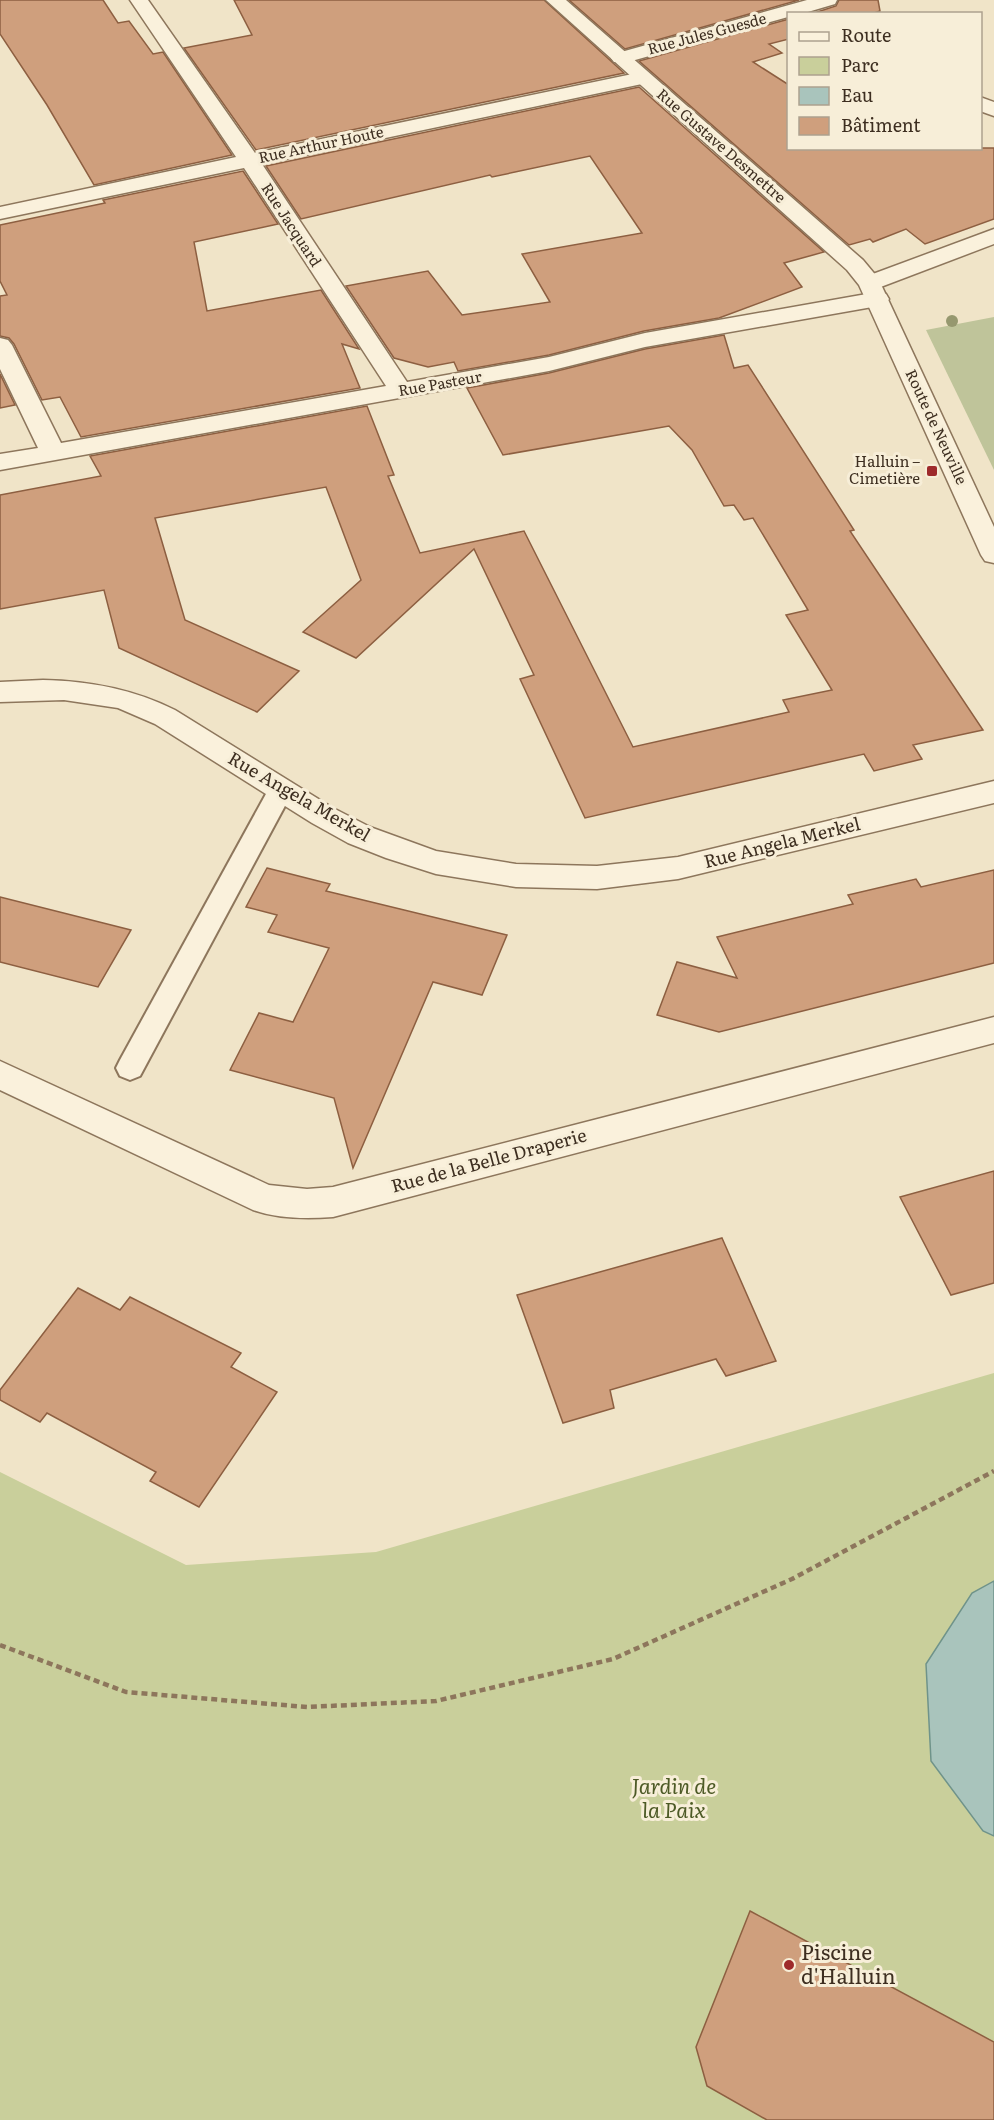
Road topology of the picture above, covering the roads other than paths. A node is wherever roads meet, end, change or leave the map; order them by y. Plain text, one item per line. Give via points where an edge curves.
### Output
1 (139, 0) edge
2 (555, 0) edge
3 (828, 0) edge
4 (813, 10) edge
5 (787, 16) edge
6 (621, 57) junction
7 (642, 78) junction
8 (249, 160) junction
9 (0, 213) edge
10 (994, 236) edge
11 (874, 291) junction
12 (0, 345) edge
13 (401, 391) junction
14 (53, 452) junction
15 (0, 462) edge
16 (994, 555) edge
17 (0, 692) edge
18 (281, 789) junction
19 (994, 792) edge
20 (994, 1030) edge
21 (130, 1068) dead end
22 (0, 1075) edge

1 - 8 street, Rue Jacquard
2 - 6 street, Rue Gustave Desmettre
3 - 4 street, Rue Jules Guesde
5 - 6 street, Rue Jules Guesde
6 - 7 street, Rue Gustave Desmettre
7 - 8 street, Rue Arthur Houte
7 - 11 street, Rue Gustave Desmettre via 855,264
8 - 9 street, Rue Arthur Houte
8 - 13 street, Rue Jacquard
10 - 11 street, Rue Pasteur
11 - 13 street, Rue Pasteur via 549,364
11 - 16 street, Route de Neuville
12 - 14 street
13 - 14 street, Rue Pasteur
14 - 15 street, Rue Pasteur
17 - 18 street, Rue Angela Merkel via 74,690 132,701 165,717
18 - 19 street, Rue Angela Merkel via 339,825 379,843 476,872 546,879 678,868
18 - 21 lane
20 - 22 street, Rue de la Belle Draperie via 333,1202 307,1204 265,1200

